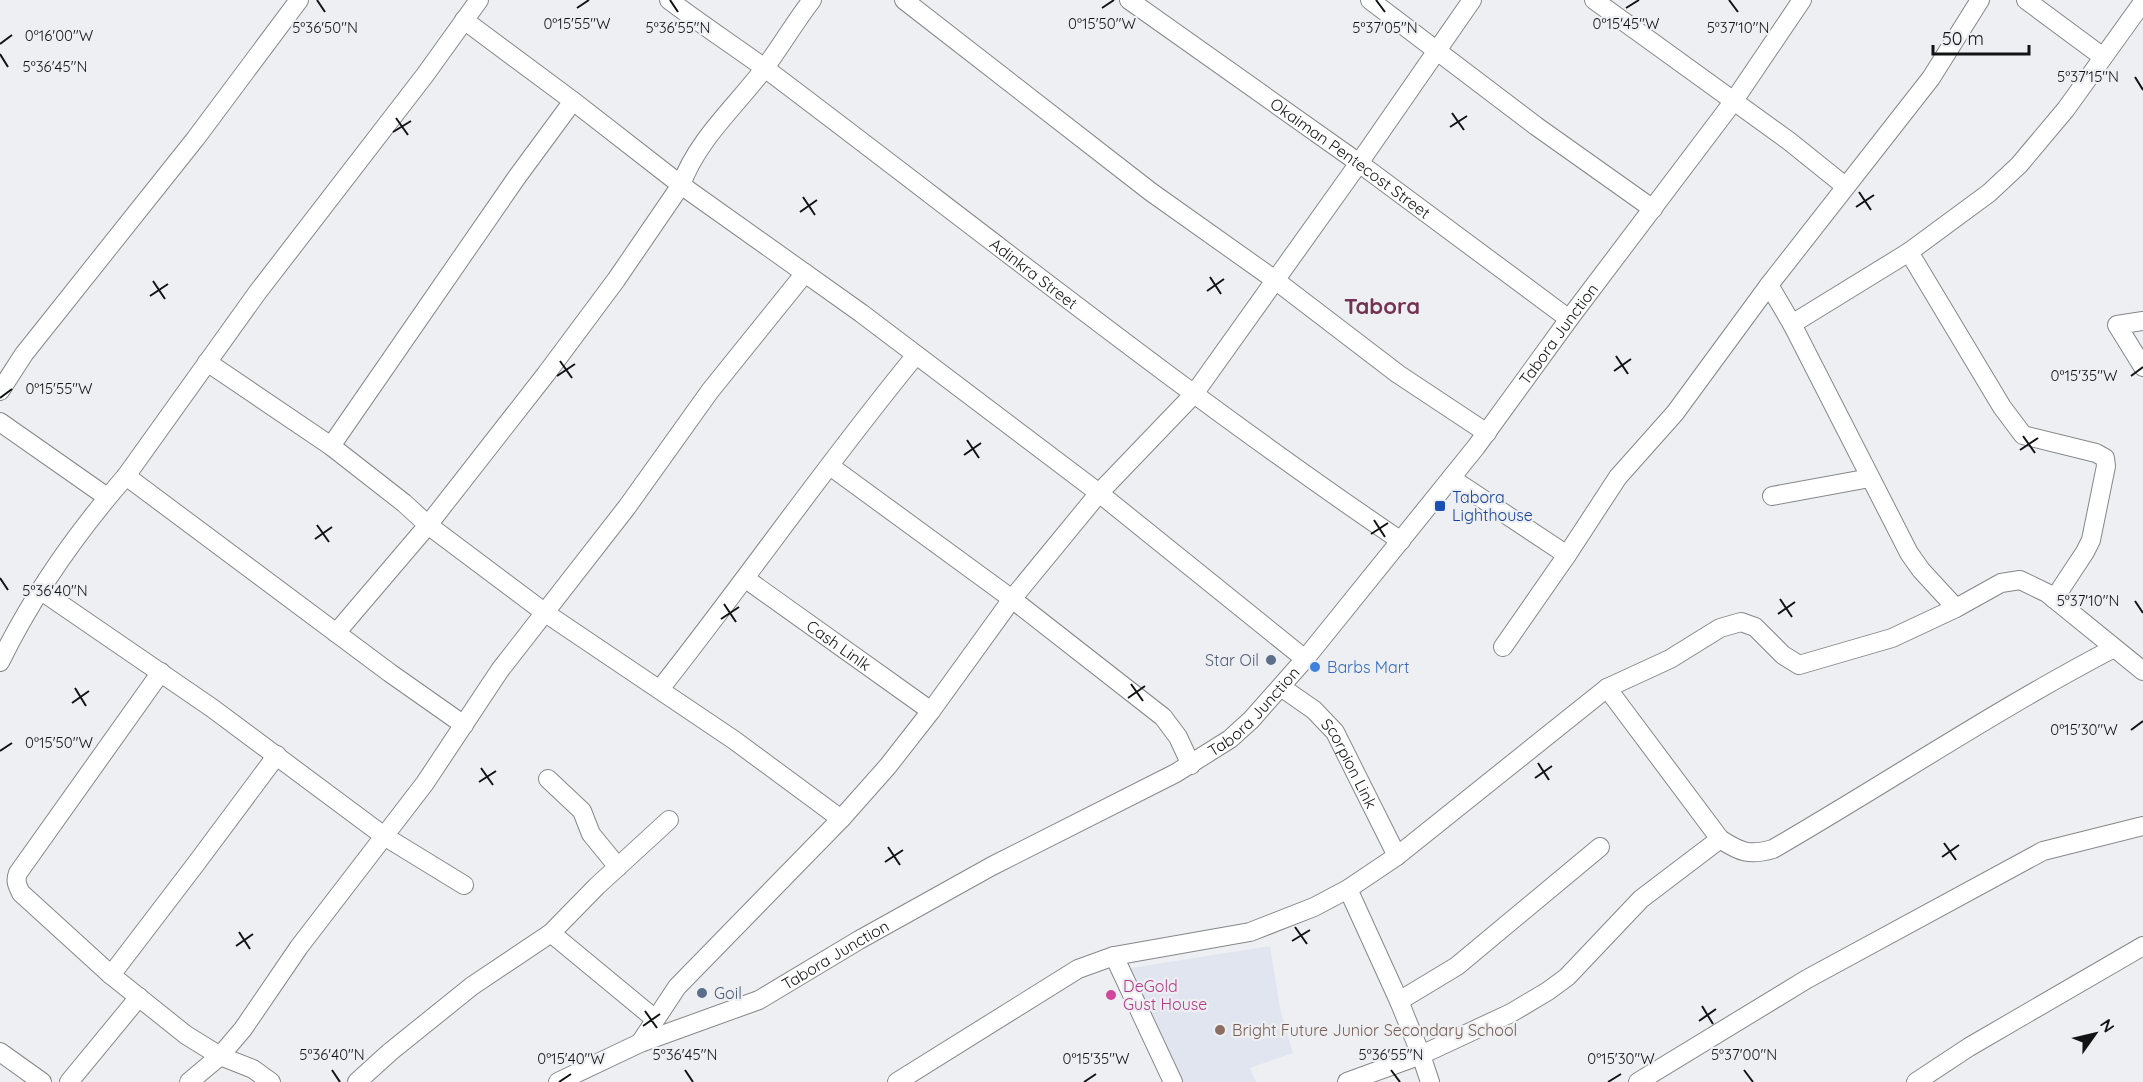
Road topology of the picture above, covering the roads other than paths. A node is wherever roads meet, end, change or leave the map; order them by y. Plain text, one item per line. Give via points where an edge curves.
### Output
1 (299, 0) edge
2 (479, 0) edge
3 (812, 0) edge
4 (904, 0) edge
5 (1129, 0) edge
6 (1370, 0) edge
7 (1472, 0) edge
8 (1594, 0) edge
9 (1802, 0) edge
10 (1980, 0) edge
11 (2026, 0) edge
12 (673, 1) edge
13 (2143, 2) edge
14 (1618, 7) edge
15 (464, 20) junction
16 (1437, 50) junction
17 (2103, 57) junction
18 (764, 68) junction
19 (573, 101) junction
20 (1733, 102) junction
21 (1359, 163) junction
22 (681, 185) junction
23 (1845, 186) junction
24 (1653, 209) junction
25 (1909, 252) junction
26 (806, 273) junction
27 (1275, 280) junction
28 (1769, 285) junction
29 (1569, 319) junction
30 (2143, 321) edge
31 (1792, 324) junction
32 (916, 355) junction
33 (207, 362) junction
34 (2143, 367) edge
35 (0, 391) edge
36 (1194, 394) junction
37 (0, 422) edge
38 (1487, 433) junction
39 (331, 446) junction
40 (830, 466) junction
41 (126, 476) junction
42 (1451, 478) junction
43 (1870, 478) junction
44 (1099, 493) junction
45 (1772, 496) dead end
46 (107, 497) junction
47 (428, 525) junction
48 (1401, 541) junction
49 (1567, 555) junction
50 (746, 579) junction
51 (40, 590) junction
52 (1012, 599) junction
53 (2054, 599) junction
54 (1956, 608) junction
55 (544, 612) junction
56 (336, 633) junction
57 (1503, 647) dead end
58 (2114, 648) junction
59 (1305, 659) junction
60 (0, 662) edge
61 (2143, 671) edge
62 (161, 672) junction
63 (1281, 687) junction
64 (1607, 688) junction
65 (660, 689) junction
66 (931, 711) junction
67 (464, 725) junction
68 (277, 755) junction
69 (1191, 765) junction
70 (548, 779) dead end
71 (841, 819) junction
72 (669, 820) dead end
73 (2143, 825) edge
74 (384, 836) junction
75 (1720, 839) junction
76 (1600, 847) dead end
77 (1397, 856) junction
78 (618, 867) junction
79 (464, 885) dead end
80 (1348, 889) junction
81 (551, 933) junction
82 (2143, 946) edge
83 (1114, 956) junction
84 (111, 975) junction
85 (139, 997) junction
86 (1399, 1001) junction
87 (655, 1019) junction
88 (640, 1043) junction
89 (0, 1052) edge
90 (1420, 1055) junction
91 (220, 1056) junction
92 (42, 1082) edge
93 (69, 1082) edge
94 (189, 1082) edge
95 (271, 1082) edge
96 (357, 1082) edge
97 (558, 1082) edge
98 (897, 1082) edge
99 (1173, 1082) edge
100 (1347, 1082) edge
101 (1430, 1082) edge
102 (1638, 1082) edge
103 (1916, 1082) edge

1 - 35 street via 196,138 24,354
2 - 15 street
3 - 18 street
4 - 27 street via 1151,192
5 - 21 street, Okaiman Pentecost Street
6 - 16 street
7 - 16 street
8 - 14 street
9 - 20 street, Tabora Junction
10 - 23 street via 1931,78
11 - 17 street
12 - 18 street, Adinkra Street
13 - 17 street
14 - 20 street
15 - 19 street
15 - 33 street
16 - 21 street
16 - 24 street
17 - 25 street via 2019,165 1972,207
18 - 22 street via 698,152
18 - 36 street, Adinkra Street
19 - 22 street
19 - 39 street
20 - 23 street
20 - 24 street, Tabora Junction
21 - 27 street
21 - 29 street, Okaiman Pentecost Street
22 - 26 street
22 - 47 street via 616,280
23 - 28 street
24 - 29 street, Tabora Junction
25 - 31 street
25 - 53 street via 2002,407 2023,435 2105,458 2091,540
26 - 32 street
26 - 55 street via 710,391 627,507
27 - 36 street
27 - 38 street via 1398,374
28 - 31 street
28 - 49 street via 1675,413 1618,477
29 - 38 street, Tabora Junction
30 - 34 street via 2117,325
31 - 43 street
32 - 40 street
32 - 44 street
33 - 39 street
33 - 41 street
36 - 44 street
36 - 48 street, Adinkra Street
37 - 46 street
38 - 42 street, Tabora Junction
39 - 47 street
40 - 50 street
40 - 52 street
41 - 46 street
41 - 56 street
42 - 48 street, Tabora Junction
42 - 49 street
43 - 45 street
43 - 54 street via 1909,553
44 - 52 street
44 - 59 street
46 - 51 street
47 - 55 street
47 - 56 street
48 - 59 street, Tabora Junction
49 - 57 street
50 - 65 street
50 - 66 street, Cash Linlk
51 - 60 street
51 - 62 street
52 - 66 street
52 - 69 street via 1163,717
53 - 54 street via 2020,580 2001,583
53 - 58 street
54 - 64 street via 1893,638 1799,665 1755,627 1740,622 1720,628 1670,659
55 - 65 street
55 - 67 street
56 - 67 street
58 - 61 street
58 - 75 street via 2056,678 1773,849 1738,851
59 - 63 street, Tabora Junction
62 - 68 street
62 - 84 street via 15,880 21,893
63 - 69 street, Tabora Junction via 1230,739
63 - 77 street, Scorpion Link via 1314,710 1335,732
64 - 75 street
64 - 77 street
65 - 71 street
66 - 71 street
67 - 74 street
68 - 74 street
68 - 84 street
69 - 88 street, Tabora Junction via 992,866 759,1000
70 - 78 street via 582,811 591,834
71 - 87 street via 677,987
72 - 78 street
73 - 102 street via 2043,851 1807,979
74 - 79 street
74 - 91 street
75 - 90 street via 1641,899 1567,977 1548,991 1511,1013
76 - 86 street via 1457,966
77 - 80 street
78 - 81 street
80 - 83 street via 1250,932
80 - 86 street
81 - 87 street
81 - 96 street via 472,986
82 - 103 street
83 - 98 street via 1078,969
83 - 99 street
84 - 85 street
85 - 91 street via 186,1035
85 - 93 street
86 - 90 street
87 - 88 street
88 - 97 street, Tabora Junction
89 - 92 street
90 - 100 street
90 - 101 street
91 - 94 street
91 - 95 street via 253,1069

